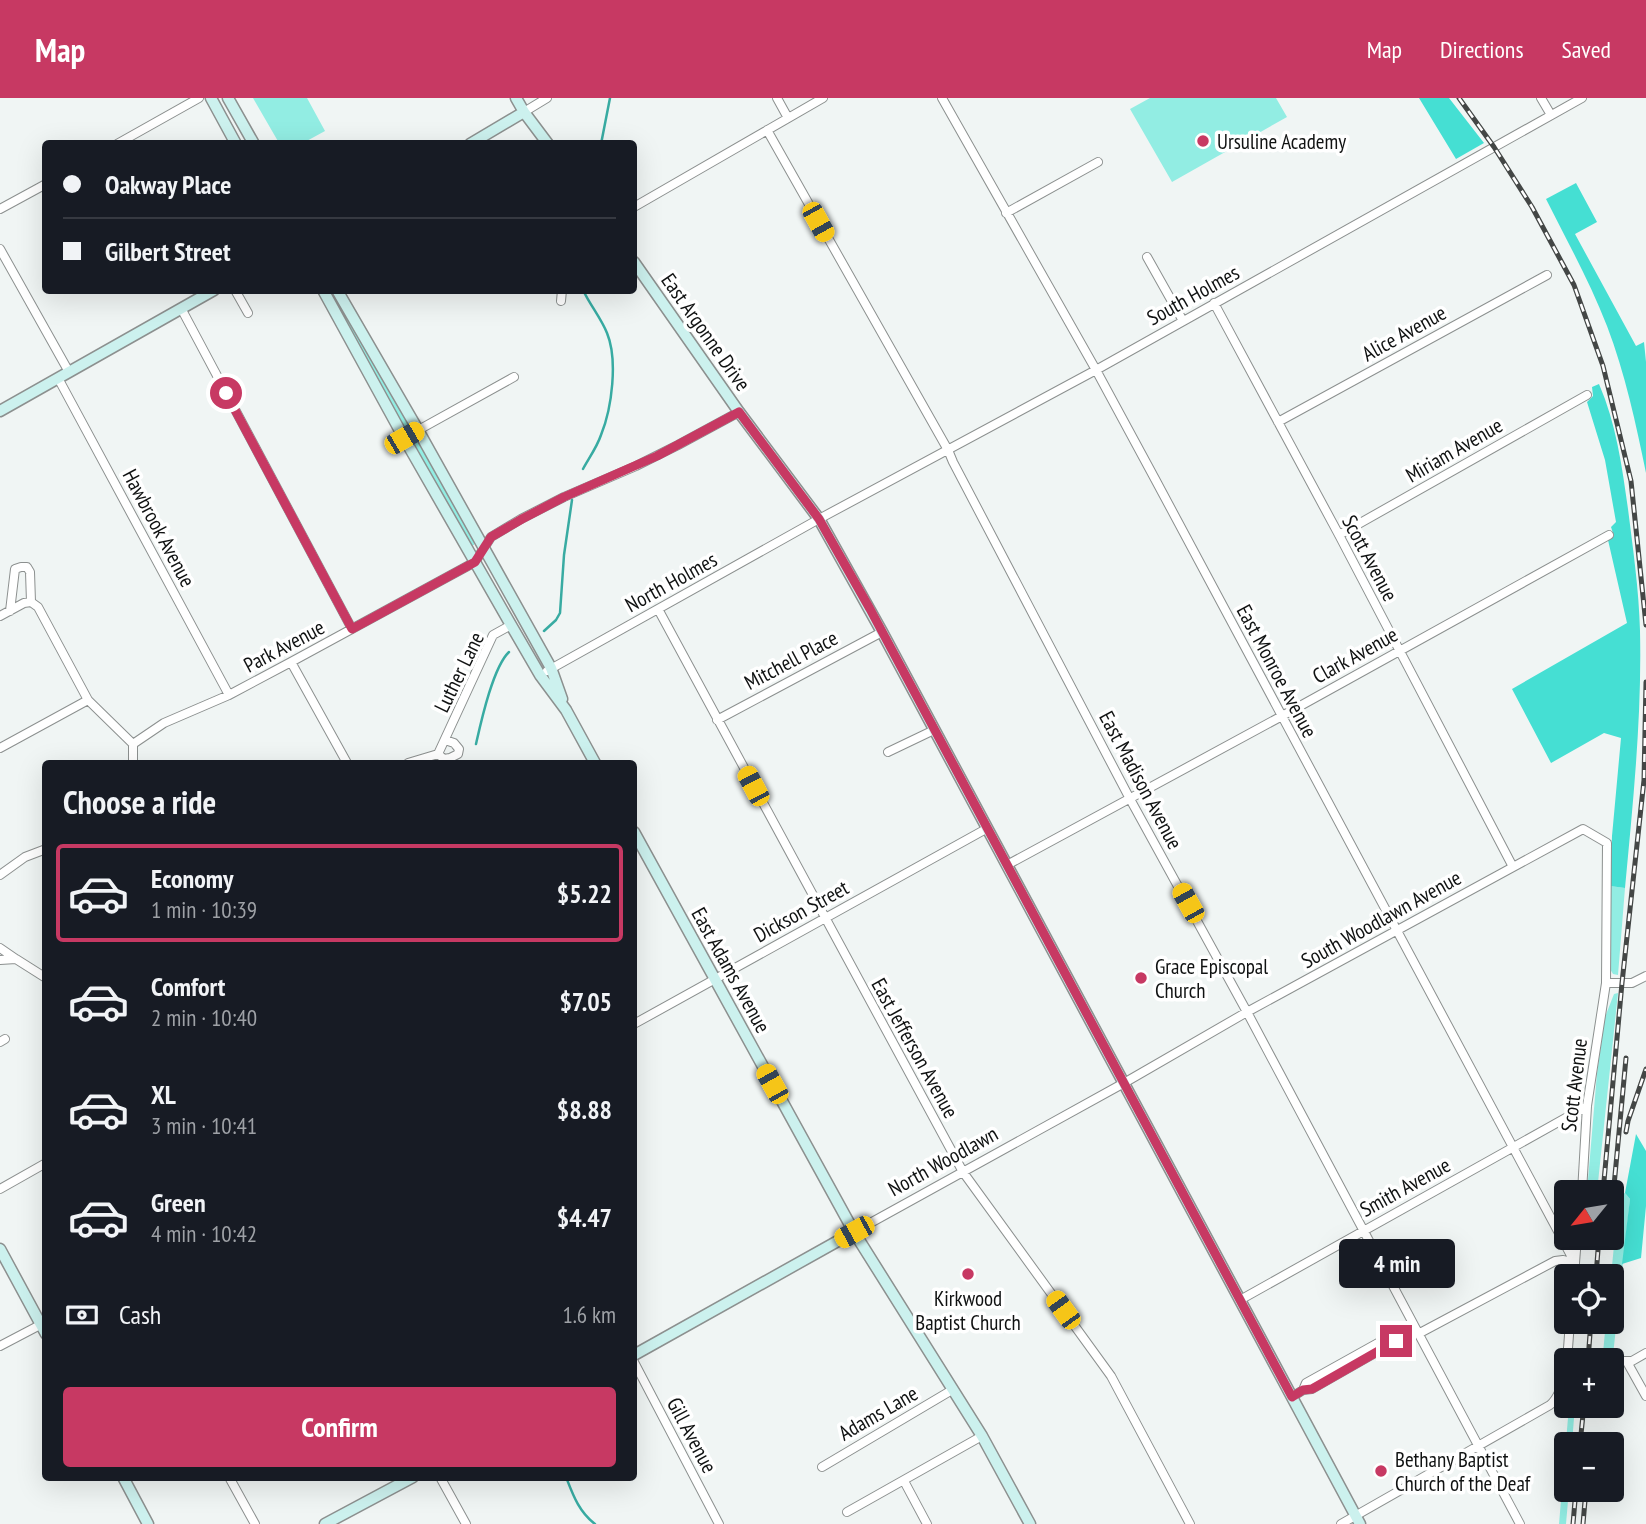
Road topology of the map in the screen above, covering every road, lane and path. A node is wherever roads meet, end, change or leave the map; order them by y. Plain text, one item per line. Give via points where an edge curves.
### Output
1 (198, 98) edge
2 (211, 98) edge
3 (228, 98) edge
4 (516, 98) edge
5 (547, 98) edge
6 (776, 98) edge
7 (823, 98) edge
8 (942, 98) edge
9 (1541, 98) edge
10 (1583, 98) edge
11 (524, 112) junction
12 (1551, 115) junction
13 (788, 118) junction
14 (767, 130) junction
15 (124, 140) edge
16 (234, 140) edge
17 (252, 140) edge
18 (477, 140) edge
19 (545, 140) edge
20 (1098, 162) dead end
21 (42, 186) edge
22 (637, 205) edge
23 (0, 209) edge
24 (1006, 213) junction
25 (0, 249) edge
26 (1147, 257) dead end
27 (637, 266) edge
28 (1546, 275) dead end
29 (207, 294) edge
30 (237, 294) edge
31 (325, 294) edge
32 (339, 294) edge
33 (562, 294) edge
34 (561, 301) dead end
35 (1214, 303) junction
36 (181, 310) junction
37 (248, 313) dead end
38 (1183, 321) junction
39 (1096, 370) junction
40 (69, 372) junction
41 (514, 377) dead end
42 (58, 378) junction
43 (1587, 395) dead end
44 (0, 411) edge
45 (739, 412) junction
46 (1278, 422) junction
47 (418, 430) junction
48 (404, 438) junction
49 (948, 450) junction
50 (819, 519) junction
51 (1339, 535) junction
52 (1609, 535) dead end
53 (484, 548) junction
54 (475, 562) junction
55 (31, 602) junction
56 (657, 609) junction
57 (10, 611) junction
58 (0, 616) edge
59 (511, 625) junction
60 (352, 629) junction
61 (882, 632) junction
62 (1399, 651) junction
63 (291, 662) junction
64 (551, 668) junction
65 (540, 675) junction
66 (229, 695) junction
67 (88, 700) junction
68 (566, 710) junction
69 (1282, 716) junction
70 (717, 720) junction
71 (934, 730) junction
72 (445, 740) junction
73 (133, 744) junction
74 (0, 748) edge
75 (888, 752) dead end
76 (438, 754) junction
77 (133, 760) edge
78 (345, 760) edge
79 (418, 760) edge
80 (593, 760) edge
81 (1130, 799) junction
82 (986, 829) junction
83 (1583, 830) joint
84 (637, 837) edge
85 (42, 851) edge
86 (1007, 865) junction
87 (1513, 867) junction
88 (0, 875) edge
89 (824, 918) junction
90 (1396, 932) junction
91 (0, 948) edge
92 (16, 958) junction
93 (0, 960) edge
94 (42, 975) edge
95 (1646, 976) edge
96 (714, 978) junction
97 (1606, 983) junction
98 (1247, 1012) junction
99 (637, 1022) edge
100 (1124, 1083) junction
101 (1587, 1106) junction
102 (1513, 1146) junction
103 (42, 1165) edge
104 (963, 1172) junction
105 (1583, 1180) edge
106 (0, 1189) edge
107 (1364, 1230) junction
108 (854, 1232) junction
109 (0, 1249) edge
110 (1576, 1250) edge
111 (1575, 1263) junction
112 (1240, 1300) junction
113 (42, 1324) edge
114 (42, 1329) edge
115 (1416, 1330) junction
116 (0, 1346) edge
117 (637, 1353) edge
118 (1646, 1353) edge
119 (1624, 1362) edge
120 (1627, 1362) junction
121 (637, 1368) edge
122 (952, 1390) junction
123 (1646, 1396) edge
124 (1292, 1397) junction
125 (1554, 1402) edge
126 (982, 1436) junction
127 (1479, 1446) junction
128 (822, 1466) dead end
129 (125, 1481) edge
130 (231, 1481) edge
131 (407, 1481) edge
132 (442, 1481) edge
133 (904, 1481) junction
134 (847, 1512) dead end
135 (345, 1519) edge
136 (1358, 1520) edge
137 (148, 1524) edge
138 (255, 1524) edge
139 (327, 1524) edge
140 (466, 1524) edge
141 (719, 1524) edge
142 (927, 1524) edge
143 (1030, 1524) edge
144 (1190, 1524) edge
145 (1341, 1524) edge
146 (1520, 1524) edge

1 - 15 street
2 - 16 street
3 - 17 street
4 - 11 street
5 - 11 street
6 - 13 street
7 - 13 street
8 - 24 street, East Monroe Avenue
9 - 12 street
10 - 12 street, South Holmes
11 - 18 street
11 - 19 street
12 - 35 street, South Holmes
13 - 14 street
14 - 22 street
14 - 49 street, East Madison Avenue
20 - 24 street
21 - 23 street
24 - 39 street, East Monroe Avenue
25 - 40 street
26 - 38 street
27 - 45 street, East Argonne Drive
28 - 46 street, Alice Avenue
29 - 36 street
30 - 37 street
31 - 48 street
32 - 47 street
33 - 34 street
35 - 38 street, South Holmes
35 - 46 street, Scott Avenue
36 - 40 street
36 - 60 street
38 - 39 street, South Holmes
39 - 49 street, South Holmes
39 - 69 street, East Monroe Avenue
40 - 42 street
41 - 47 street
42 - 44 street
42 - 66 street, Hawbrook Avenue
43 - 51 street, Miriam Avenue
45 - 50 street, East Argonne Drive
45 - 53 street, Park Avenue via 668,451 522,519 491,537
46 - 51 street, Scott Avenue
47 - 48 street
47 - 53 street
48 - 54 street
49 - 50 street, South Holmes
49 - 81 street, East Madison Avenue
50 - 56 street, North Holmes
50 - 61 street, East Argonne Drive
51 - 62 street, Scott Avenue
52 - 62 street, Clark Avenue
53 - 54 street, Park Avenue
53 - 64 street
54 - 59 street
54 - 60 street, Park Avenue
55 - 57 street
55 - 57 street via 30,572 27,567 15,569
55 - 67 street via 38,607
56 - 64 street, North Holmes
56 - 70 street, East Jefferson Avenue
57 - 58 street
59 - 65 street
59 - 72 street, Luther Lane via 493,635
60 - 63 street, Park Avenue
61 - 70 street, Mitchell Place
61 - 71 street, East Argonne Drive
62 - 69 street, Clark Avenue
62 - 87 street, Scott Avenue
63 - 66 street, Park Avenue
63 - 78 street
64 - 65 street, North Holmes
64 - 68 street
65 - 68 street
66 - 73 street, Park Avenue via 164,723
67 - 73 street
67 - 74 street
68 - 80 street
69 - 81 street, Clark Avenue
69 - 90 street, East Monroe Avenue
70 - 89 street, East Jefferson Avenue
71 - 75 street
71 - 82 street, East Argonne Drive
72 - 76 street, Luther Lane
72 - 76 street, Luther Lane via 454,743 458,754 444,759
73 - 77 street
76 - 79 street, Luther Lane
81 - 86 street, Clark Avenue
81 - 98 street, East Madison Avenue
82 - 86 street, East Argonne Drive
82 - 89 street, Dickson Street
83 - 87 street, South Woodlawn Avenue
83 - 97 street, Scott Avenue via 1607,843
84 - 96 street, East Adams Avenue
85 - 88 street
86 - 100 street, East Argonne Drive
87 - 90 street, South Woodlawn Avenue
89 - 96 street, Dickson Street
89 - 104 street, East Jefferson Avenue
90 - 98 street, South Woodlawn Avenue
90 - 102 street, East Monroe Avenue
91 - 92 street
92 - 93 street
92 - 94 street
95 - 97 street via 1632,983
96 - 99 street, Dickson Street
96 - 108 street, East Adams Avenue
97 - 101 street, Scott Avenue
98 - 100 street, South Woodlawn Avenue
98 - 107 street, East Madison Avenue
100 - 104 street, North Woodlawn
100 - 112 street, East Argonne Drive
101 - 102 street, Smith Avenue
101 - 105 street, Scott Avenue
102 - 107 street, Smith Avenue
102 - 111 street, East Monroe Avenue
103 - 106 street
104 - 108 street, North Woodlawn
104 - 144 street, East Jefferson Avenue via 1111,1376
107 - 112 street, Smith Avenue
107 - 115 street, East Madison Avenue
108 - 117 street, North Woodlawn
108 - 122 street, East Adams Avenue
109 - 113 street
110 - 111 street
111 - 115 street via 1555,1261
112 - 124 street, East Argonne Drive
114 - 116 street
115 - 124 street via 1401,1334 1396,1341
115 - 127 street, East Madison Avenue
118 - 120 street
119 - 120 street
120 - 123 street
121 - 141 street, Gill Avenue
122 - 126 street, East Adams Avenue
122 - 128 street, Adams Lane
124 - 136 street, East Argonne Drive
125 - 127 street
126 - 133 street
126 - 143 street, East Adams Avenue
127 - 136 street
127 - 146 street, East Madison Avenue
129 - 137 street
130 - 138 street
131 - 135 street
132 - 140 street
133 - 134 street
133 - 142 street
135 - 139 street
136 - 145 street

